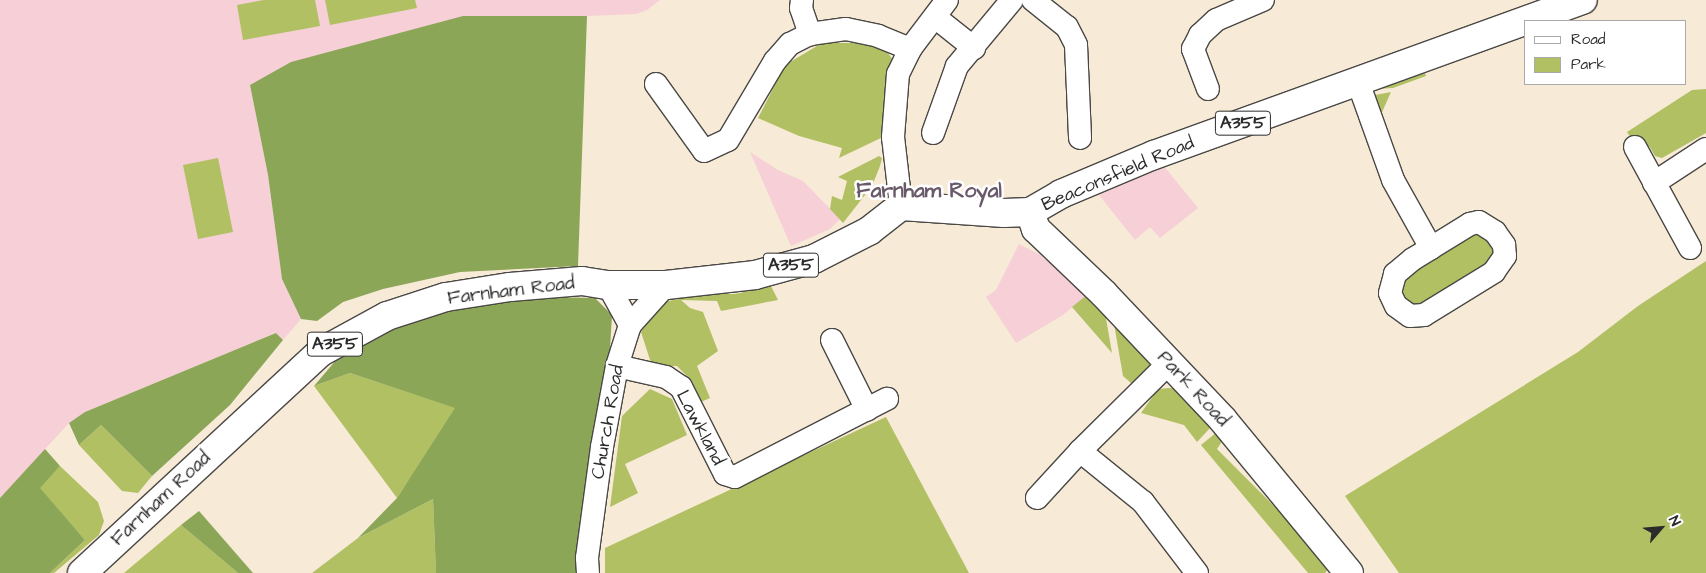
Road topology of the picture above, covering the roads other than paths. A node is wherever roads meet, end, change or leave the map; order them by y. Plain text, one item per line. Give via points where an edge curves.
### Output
1 (802, 0) edge
2 (1012, 0) edge
3 (1033, 0) edge
4 (1263, 0) edge
5 (1582, 0) edge
6 (941, 8) edge
7 (1527, 20) edge
8 (1524, 21) edge
9 (810, 34) junction
10 (974, 48) junction
11 (910, 49) junction
12 (1358, 82) junction
13 (656, 84) dead end
14 (1208, 89) dead end
15 (933, 133) dead end
16 (1080, 138) dead end
17 (1635, 147) dead end
18 (1706, 149) edge
19 (1654, 183) junction
20 (901, 206) junction
21 (1030, 212) junction
22 (1431, 248) junction
23 (1690, 248) dead end
24 (608, 284) junction
25 (666, 285) junction
26 (630, 324) junction
27 (832, 340) dead end
28 (1169, 363) junction
29 (616, 366) junction
30 (887, 399) dead end
31 (867, 410) junction
32 (1080, 451) junction
33 (1037, 498) dead end
34 (82, 573) edge
35 (588, 573) edge
36 (1197, 573) edge
37 (1349, 573) edge

1 - 9 street via 801,8
2 - 10 street
3 - 16 street via 1067,27 1076,45
4 - 14 street via 1216,20 1184,46
5 - 7 main road, Beaconsfield Road / A355
6 - 10 street
6 - 11 street
8 - 12 main road, Beaconsfield Road / A355
9 - 11 street via 846,29 878,36
9 - 13 street via 790,44 774,61 728,140 704,150
10 - 15 street via 957,66
11 - 20 street via 898,74 893,137
12 - 21 main road, Beaconsfield Road / A355 via 1154,155 1060,194
12 - 22 street via 1393,180
17 - 19 street
18 - 19 street
19 - 23 street
20 - 21 main road, Beaconsfield Road / A355
20 - 25 main road, Farnham Road / A355 via 868,231 814,259 755,275
21 - 28 main road, Park Road via 1036,230 1104,294
22 - 22 street via 1470,224 1479,222 1495,232 1504,245 1505,256 1494,272 1424,315 1410,316 1396,306 1390,293 1395,274
24 - 25 main road, Farnham Road / A355
24 - 26 street
24 - 34 main road, Farnham Road / A355 via 582,281 510,287 446,298 387,316 321,352
25 - 26 street, Church Road
26 - 29 street, Church Road
27 - 31 street
28 - 32 street
28 - 37 main road, Park Road via 1223,420
29 - 31 street, Lawkland via 666,378 680,387 725,474 735,477
29 - 35 street, Church Road via 602,447 587,558
30 - 31 street, Lawkland
32 - 33 street
32 - 36 street via 1143,502

